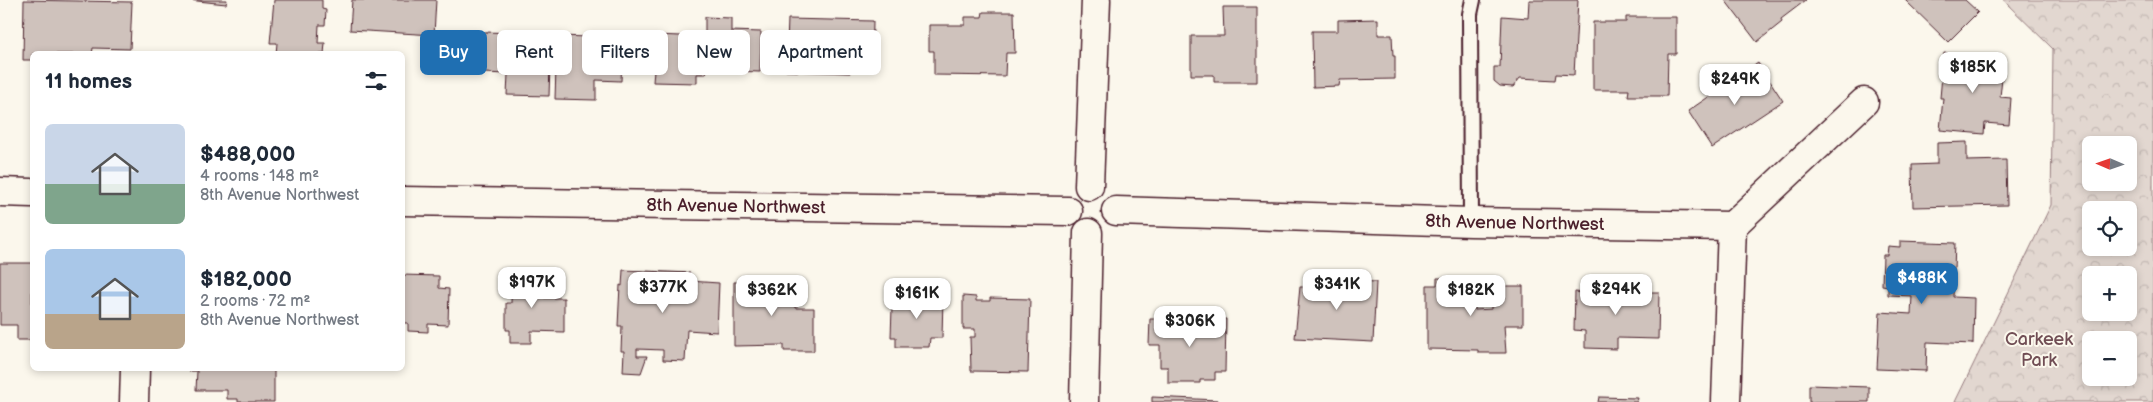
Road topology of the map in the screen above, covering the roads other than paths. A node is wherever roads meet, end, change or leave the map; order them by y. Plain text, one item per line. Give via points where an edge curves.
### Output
1 (1096, 0) edge
2 (1473, 0) edge
3 (1864, 102) dead end
4 (1088, 186) junction
5 (0, 192) edge
6 (30, 194) edge
7 (405, 201) edge
8 (1068, 211) junction
9 (1116, 211) junction
10 (1471, 222) junction
11 (1732, 226) junction
12 (1088, 233) junction
13 (135, 371) edge
14 (134, 402) edge
15 (1084, 402) edge
16 (1726, 402) edge

1 - 4 street
2 - 10 lane via 1470,14
3 - 11 street
4 - 8 street via 1072,196
4 - 9 street via 1107,190
5 - 6 street
7 - 8 street, 8th Avenue Northwest
8 - 12 street via 1075,225
9 - 10 street, 8th Avenue Northwest
9 - 12 street via 1114,219 1104,230
10 - 11 street, 8th Avenue Northwest
11 - 16 street
12 - 15 street
13 - 14 street

